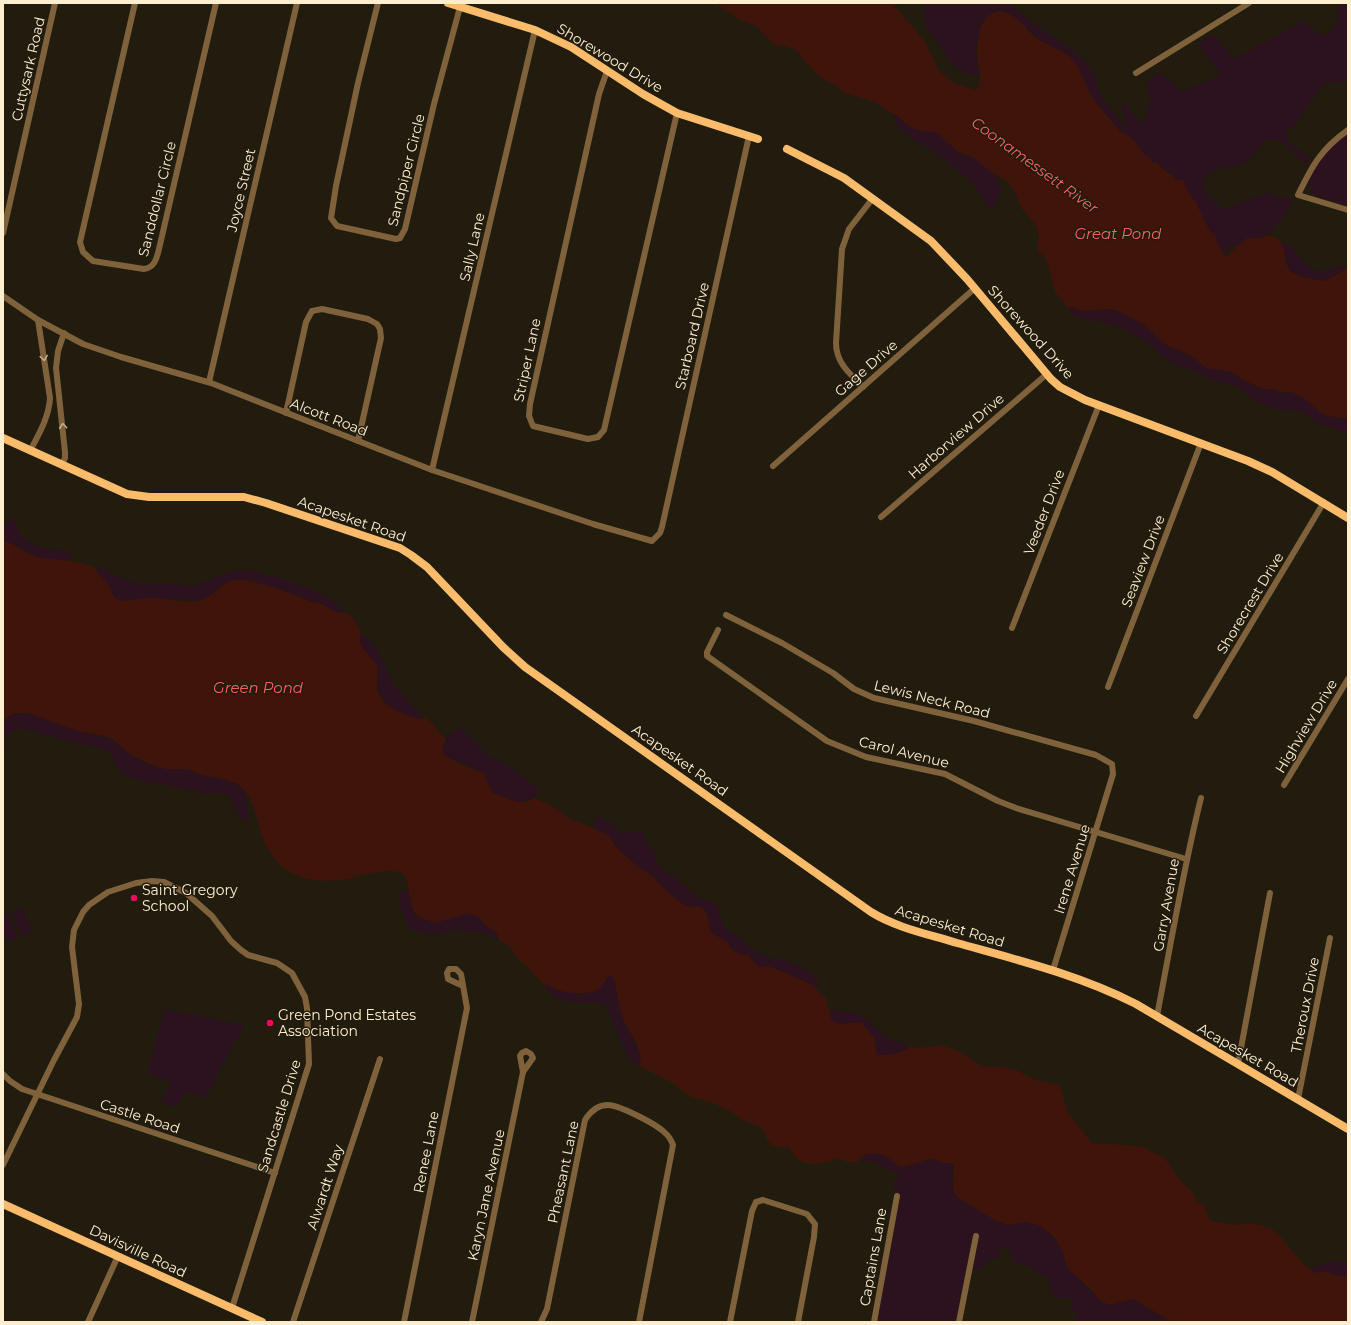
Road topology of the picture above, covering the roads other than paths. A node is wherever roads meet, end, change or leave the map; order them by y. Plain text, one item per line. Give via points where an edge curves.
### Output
1 (55, 3) edge
2 (135, 3) edge
3 (216, 3) edge
4 (297, 3) edge
5 (378, 3) edge
6 (448, 3) edge
7 (1249, 3) edge
8 (460, 7) junction
9 (535, 30) junction
10 (607, 71) junction
11 (1136, 73) dead end
12 (676, 113) junction
13 (1348, 130) edge
14 (749, 136) junction
15 (758, 139) dead end
16 (787, 149) dead end
17 (873, 198) junction
18 (1348, 210) edge
19 (3, 233) edge
20 (975, 288) junction
21 (3, 296) edge
22 (38, 320) junction
23 (64, 333) junction
24 (1047, 374) junction
25 (209, 382) junction
26 (863, 387) junction
27 (1099, 405) junction
28 (286, 413) junction
29 (3, 438) edge
30 (358, 441) junction
31 (1201, 443) junction
32 (30, 451) junction
33 (62, 464) junction
34 (773, 466) dead end
35 (432, 470) junction
36 (1324, 502) junction
37 (881, 516) dead end
38 (1348, 518) edge
39 (655, 539) joint
40 (726, 615) dead end
41 (1012, 628) dead end
42 (718, 630) dead end
43 (1348, 679) edge
44 (1108, 687) dead end
45 (1196, 716) dead end
46 (1113, 774) joint
47 (1284, 785) dead end
48 (1201, 798) dead end
49 (1095, 833) junction
50 (1186, 859) junction
51 (1270, 893) dead end
52 (1330, 938) dead end
53 (1053, 970) junction
54 (463, 986) dead end
55 (1157, 1016) junction
56 (380, 1059) dead end
57 (1238, 1064) junction
58 (523, 1072) dead end
59 (3, 1074) edge
60 (37, 1094) junction
61 (1298, 1099) junction
62 (1348, 1129) edge
63 (3, 1165) edge
64 (275, 1173) junction
65 (897, 1196) dead end
66 (3, 1204) edge
67 (976, 1236) dead end
68 (118, 1256) junction
69 (232, 1308) junction
70 (88, 1322) edge
71 (262, 1322) edge
72 (293, 1322) edge
73 (404, 1322) edge
74 (472, 1322) edge
75 (541, 1322) edge
76 (639, 1322) edge
77 (730, 1322) edge
78 (798, 1322) edge
79 (874, 1322) edge
80 (959, 1322) edge

1 - 19 street, Cuttysark Road
2 - 3 street, Sanddollar Circle via 80,242 83,252 93,261 144,269 154,264 159,249
4 - 25 street, Joyce Street
5 - 8 street, Sandpiper Circle via 358,82 331,218 337,226 396,239 400,238 405,229
6 - 8 main road, Shorewood Drive
7 - 11 street
8 - 9 main road, Shorewood Drive
9 - 10 main road, Shorewood Drive via 570,47
9 - 35 street, Sally Lane
10 - 12 main road, Shorewood Drive
10 - 12 street, Striper Lane via 599,94 530,404 528,416 533,426 588,439 598,437 604,430
12 - 14 main road, Shorewood Drive
13 - 18 street via 1322,152 1298,195
14 - 15 main road, Shorewood Drive
14 - 39 street, Starboard Drive via 662,527
16 - 17 main road, Shorewood Drive via 844,178
17 - 20 main road, Shorewood Drive via 931,241
17 - 26 street via 849,229 842,250 836,344 840,363
20 - 24 main road, Shorewood Drive
20 - 26 street, Gage Drive
21 - 22 street, Alcott Road
22 - 23 street, Alcott Road
22 -> 32 street via 50,408
23 - 25 street, Alcott Road via 83,344 106,352
33 -> 23 street via 65,452 56,368
24 - 27 main road, Shorewood Drive via 1060,387
24 - 37 street, Harborview Drive
25 - 28 street, Alcott Road
26 - 34 street, Gage Drive
27 - 31 main road, Shorewood Drive
27 - 41 street, Veeder Drive
28 - 30 street, Alcott Road
28 - 30 street via 306,322 312,311 322,308 368,319 377,324 381,338
29 - 32 main road, Acapesket Road
30 - 35 street, Alcott Road
31 - 36 main road, Shorewood Drive via 1272,472
31 - 44 street, Seaview Drive
32 - 33 main road, Acapesket Road
33 - 53 main road, Acapesket Road via 127,494 149,497 244,497 406,551 427,567 525,667 871,912 899,926
35 - 39 street, Alcott Road via 593,524 650,541
36 - 38 main road, Shorewood Drive
36 - 45 street, Shorecrest Drive
40 - 46 street, Lewis Neck Road via 782,643 868,696 1096,754 1112,764
42 - 49 street, Carol Avenue via 707,656 827,741 866,757 945,774 998,801
43 - 47 street, Highview Drive
46 - 49 street, Irene Avenue
48 - 50 street, Garry Avenue
49 - 50 street, Carol Avenue
49 - 53 street, Irene Avenue
50 - 55 street, Garry Avenue
51 - 57 street
52 - 61 street, Theroux Drive
53 - 55 main road, Acapesket Road via 1103,988
54 - 73 street, Renee Lane via 467,1008
55 - 57 main road, Acapesket Road
56 - 72 street, Alwardt Way
57 - 61 main road, Acapesket Road
58 - 74 street, Karyn Jane Avenue
59 - 60 street, Castle Road via 10,1082
60 - 63 street, Sandcastle Drive
60 - 64 street, Castle Road
60 - 64 street, Sandcastle Drive via 77,1017 79,1004 72,947 74,930 83,912 95,901 115,890 136,883 152,881 168,884 186,893 200,905 231,941 248,955 277,963 292,972 305,997 309,1064
61 - 62 main road, Acapesket Road
64 - 69 street, Sandcastle Drive
65 - 79 street, Captains Lane
66 - 68 main road, Davisville Road
67 - 80 street
68 - 69 main road, Davisville Road
68 - 70 street
69 - 71 main road, Davisville Road
75 - 76 street, Pheasant Lane via 547,1309 585,1120 596,1108 607,1105 618,1107 662,1130 673,1145
77 - 78 street via 752,1211 756,1202 763,1200 807,1214 815,1224

